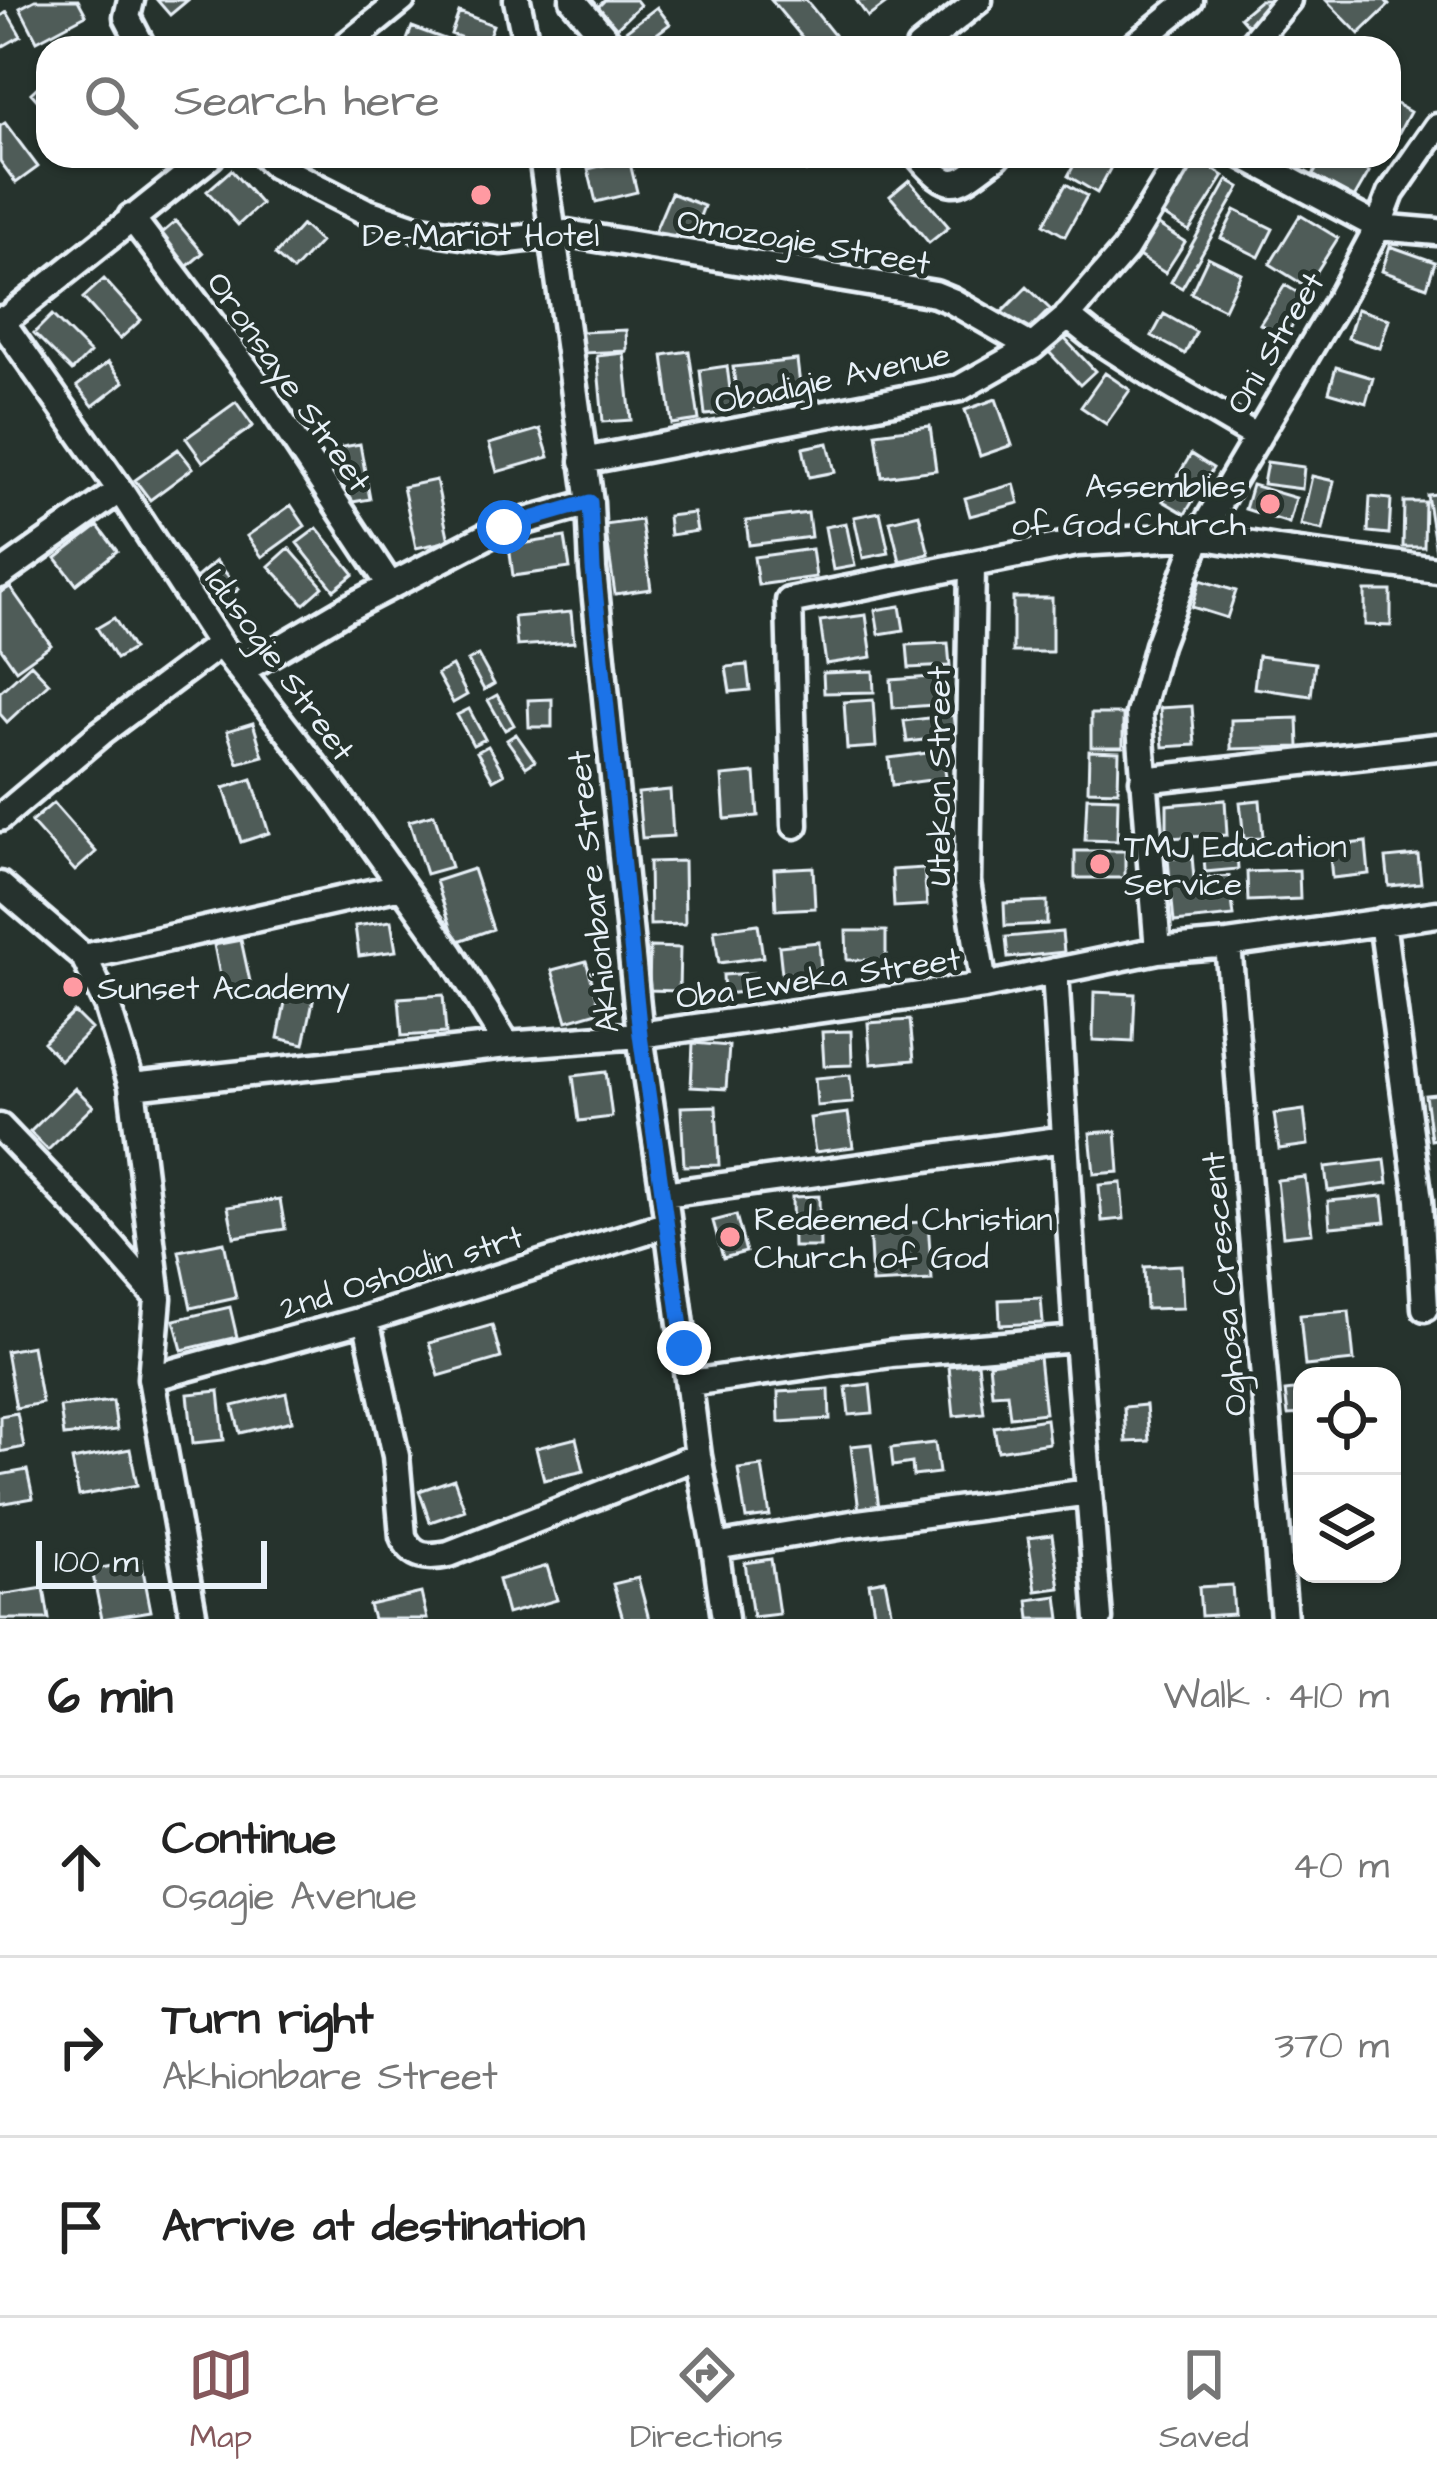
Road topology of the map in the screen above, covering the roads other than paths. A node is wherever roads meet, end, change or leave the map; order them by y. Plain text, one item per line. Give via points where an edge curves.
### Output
1 (131, 0) edge
2 (402, 0) edge
3 (517, 0) edge
4 (573, 0) edge
5 (979, 0) edge
6 (1190, 0) edge
7 (1288, 0) edge
8 (137, 36) edge
9 (358, 36) edge
10 (524, 36) edge
11 (604, 36) edge
12 (934, 36) edge
13 (1146, 36) edge
14 (1258, 36) edge
15 (1437, 127) edge
16 (195, 168) edge
17 (280, 168) edge
18 (544, 168) edge
19 (929, 168) edge
20 (980, 168) edge
21 (1175, 168) edge
22 (1267, 168) edge
23 (131, 217) junction
24 (1378, 227) junction
25 (1437, 232) edge
26 (553, 234) junction
27 (1067, 316) junction
28 (1, 321) edge
29 (1032, 347) junction
30 (1256, 436) junction
31 (583, 461) junction
32 (120, 490) junction
33 (590, 502) junction
34 (1199, 536) junction
35 (972, 565) junction
36 (1437, 570) edge
37 (0, 574) edge
38 (390, 585) junction
39 (220, 644) junction
40 (241, 671) junction
41 (1437, 747) edge
42 (1143, 780) junction
43 (0, 818) edge
44 (795, 825) dead end
45 (394, 876) junction
46 (0, 885) edge
47 (1437, 914) edge
48 (1382, 920) junction
49 (1228, 944) junction
50 (1158, 950) junction
51 (84, 957) junction
52 (1055, 971) junction
53 (984, 986) junction
54 (640, 1035) junction
55 (507, 1045) junction
56 (132, 1086) junction
57 (0, 1127) edge
58 (1065, 1138) junction
59 (664, 1194) junction
60 (668, 1224) junction
61 (158, 1298) junction
62 (1425, 1308) dead end
63 (366, 1319) junction
64 (1077, 1339) junction
65 (152, 1378) junction
66 (690, 1382) junction
67 (698, 1456) junction
68 (1089, 1492) junction
69 (715, 1547) junction
70 (194, 1619) edge
71 (725, 1619) edge
72 (1099, 1619) edge
73 (1284, 1619) edge

1 - 8 street via 127,17
2 - 9 street
3 - 10 street
4 - 11 street
5 - 12 street
6 - 13 street
7 - 14 street
15 - 24 street, Oni Street via 1391,193
16 - 23 street
17 - 26 street, Omozogie Street via 415,228 501,242
18 - 26 street, Akhionbare Street
19 - 20 street via 948,184
21 - 27 street, Obadigie Avenue via 1125,250
22 - 24 street
23 - 28 street
23 - 38 street, Oronsaye Street via 254,379
24 - 25 street
24 - 30 street, Oni Street
26 - 29 street, Omozogie Street via 935,294
26 - 31 street, Akhionbare Street
27 - 29 street, Obadigie Avenue
27 - 30 street
28 - 32 street, Idusogie Street
29 - 31 street, Obadigie Avenue via 960,388
30 - 34 street, Oni Street
31 - 33 street, Akhionbare Street
32 - 37 street
32 - 39 street, Idusogie Street
33 - 38 street via 504,527
33 - 54 street, Akhionbare Street
34 - 35 street via 1077,542
34 - 36 street
34 - 42 street, Oni Street via 1139,714
35 - 44 street via 789,602
35 - 53 street, Utekon Street via 968,882
38 - 40 street
39 - 40 street, Idusogie Street
39 - 43 street
40 - 45 street, Idusogie Street
41 - 42 street
42 - 50 street, Oni Street
45 - 51 street via 400,886
45 - 55 street, Idusogie Street
46 - 51 street
47 - 48 street, Oba Eweka Street
48 - 49 street, Oba Eweka Street
48 - 62 street via 1417,1180
49 - 50 street, Oba Eweka Street
49 - 73 street, Oghosa Crescent
50 - 52 street, Oba Eweka Street
51 - 56 street
52 - 53 street, Oba Eweka Street
52 - 58 street
53 - 54 street, Oba Eweka Street
54 - 55 street, Oba Eweka Street
54 - 59 street, Akhionbare Street
55 - 56 street, Oba Eweka Street
56 - 61 street
57 - 61 street
58 - 59 street
58 - 64 street
59 - 60 street, Akhionbare Street
60 - 63 street, 2nd Oshodin strt
60 - 66 street, Akhionbare Street
61 - 65 street
63 - 65 street, 2nd Oshodin strt
63 - 67 street via 396,1456 403,1536 415,1553 449,1554
64 - 66 street
64 - 68 street
65 - 70 street
66 - 67 street, Akhionbare Street
67 - 69 street, Akhionbare Street
68 - 69 street
68 - 72 street
69 - 71 street, Akhionbare Street

